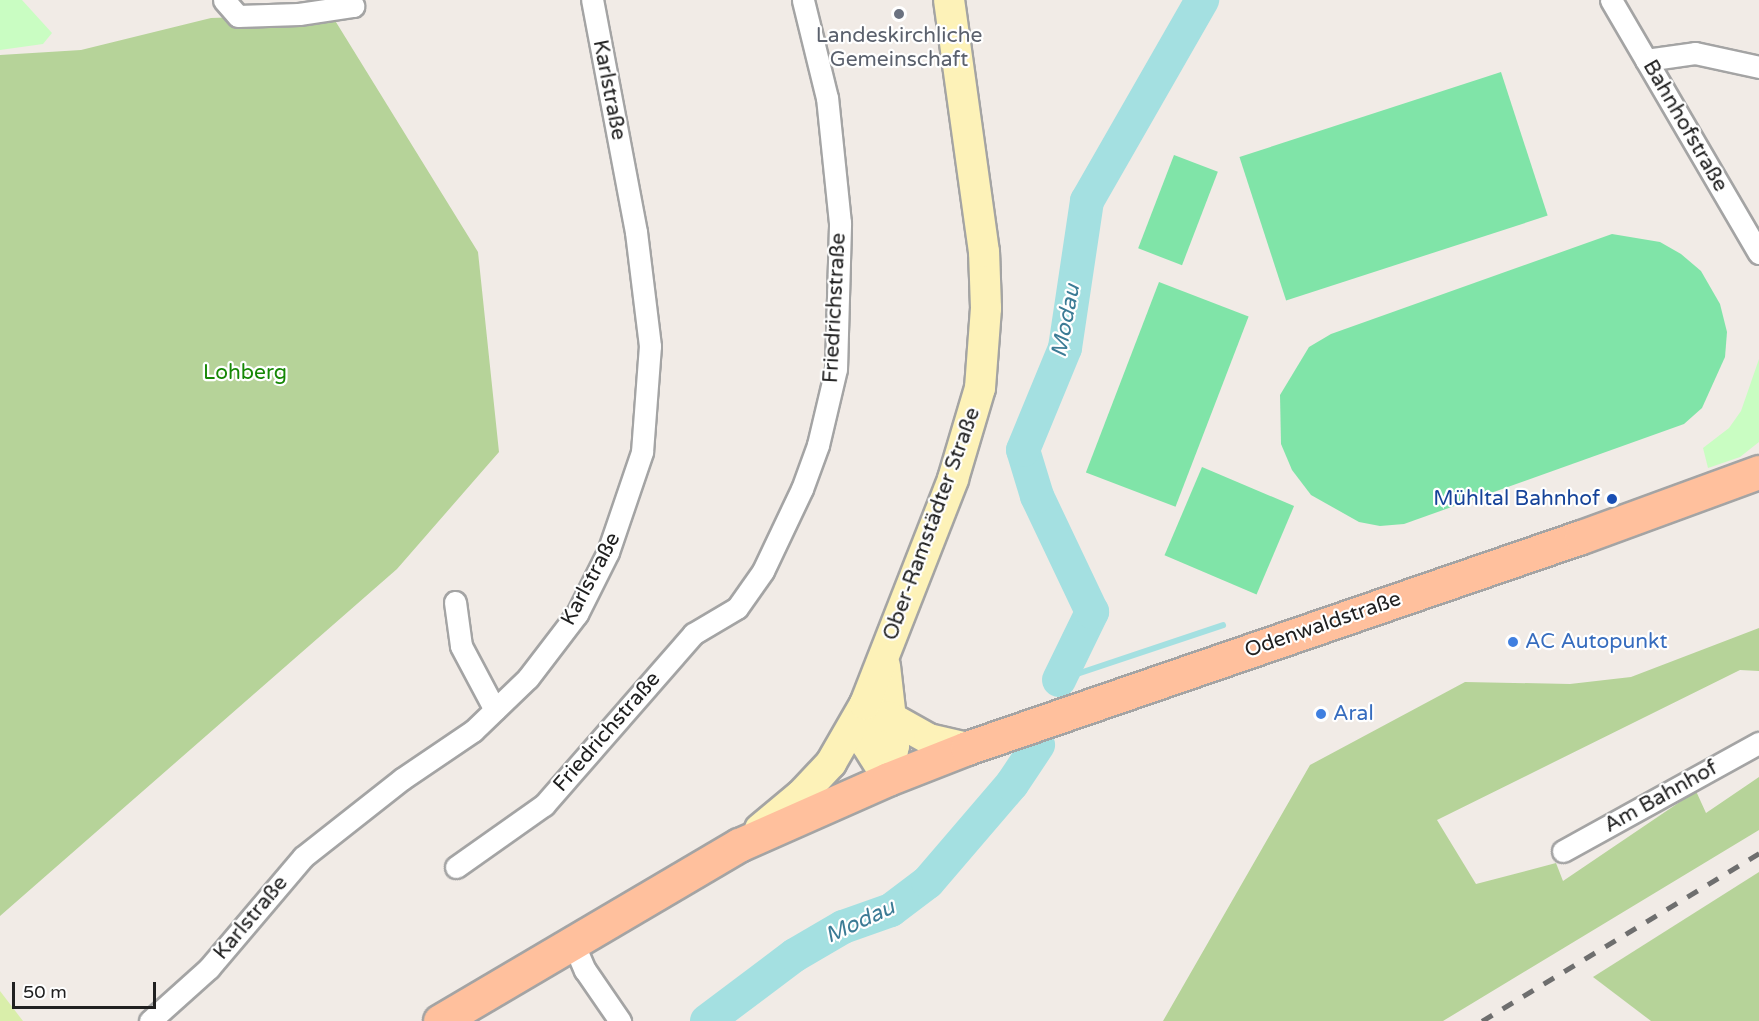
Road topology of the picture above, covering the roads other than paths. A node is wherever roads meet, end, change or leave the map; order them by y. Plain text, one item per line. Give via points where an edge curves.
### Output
1 (224, 0) edge
2 (592, 0) edge
3 (803, 0) edge
4 (949, 0) edge
5 (1611, 0) edge
6 (352, 3) edge
7 (1646, 60) junction
8 (1759, 67) edge
9 (1759, 253) edge
10 (1759, 472) edge
11 (455, 602) dead end
12 (495, 710) junction
13 (876, 710) junction
14 (1759, 743) edge
15 (967, 748) junction
16 (888, 779) junction
17 (739, 845) junction
18 (1563, 851) dead end
19 (456, 867) dead end
20 (572, 940) junction
21 (150, 1021) edge
22 (440, 1021) edge
23 (620, 1021) edge

1 - 6 street via 238,16 299,14
2 - 12 street, Karlstraße via 636,232 650,346 642,452 622,519 577,614 528,678
3 - 19 street, Friedrichstraße via 827,98 840,234 836,369 818,446 802,489 763,571 737,608 693,634 544,805
4 - 13 main road, Ober-Ramstädter Straße via 984,252 980,388 966,440 885,654
5 - 7 street, Bahnhofstraße
7 - 8 street via 1695,52
7 - 9 street, Bahnhofstraße
10 - 15 main road, Odenwaldstraße
11 - 12 street via 461,646
12 - 21 street, Karlstraße via 303,857 209,968
13 - 15 main road via 928,739
13 - 16 main road, Ober-Ramstädter Straße via 867,745
13 - 17 main road via 844,742 816,780
14 - 18 street, Am Bahnhof
15 - 16 main road, Odenwaldstraße
16 - 17 main road
17 - 20 main road
20 - 22 main road
20 - 23 street via 585,970

